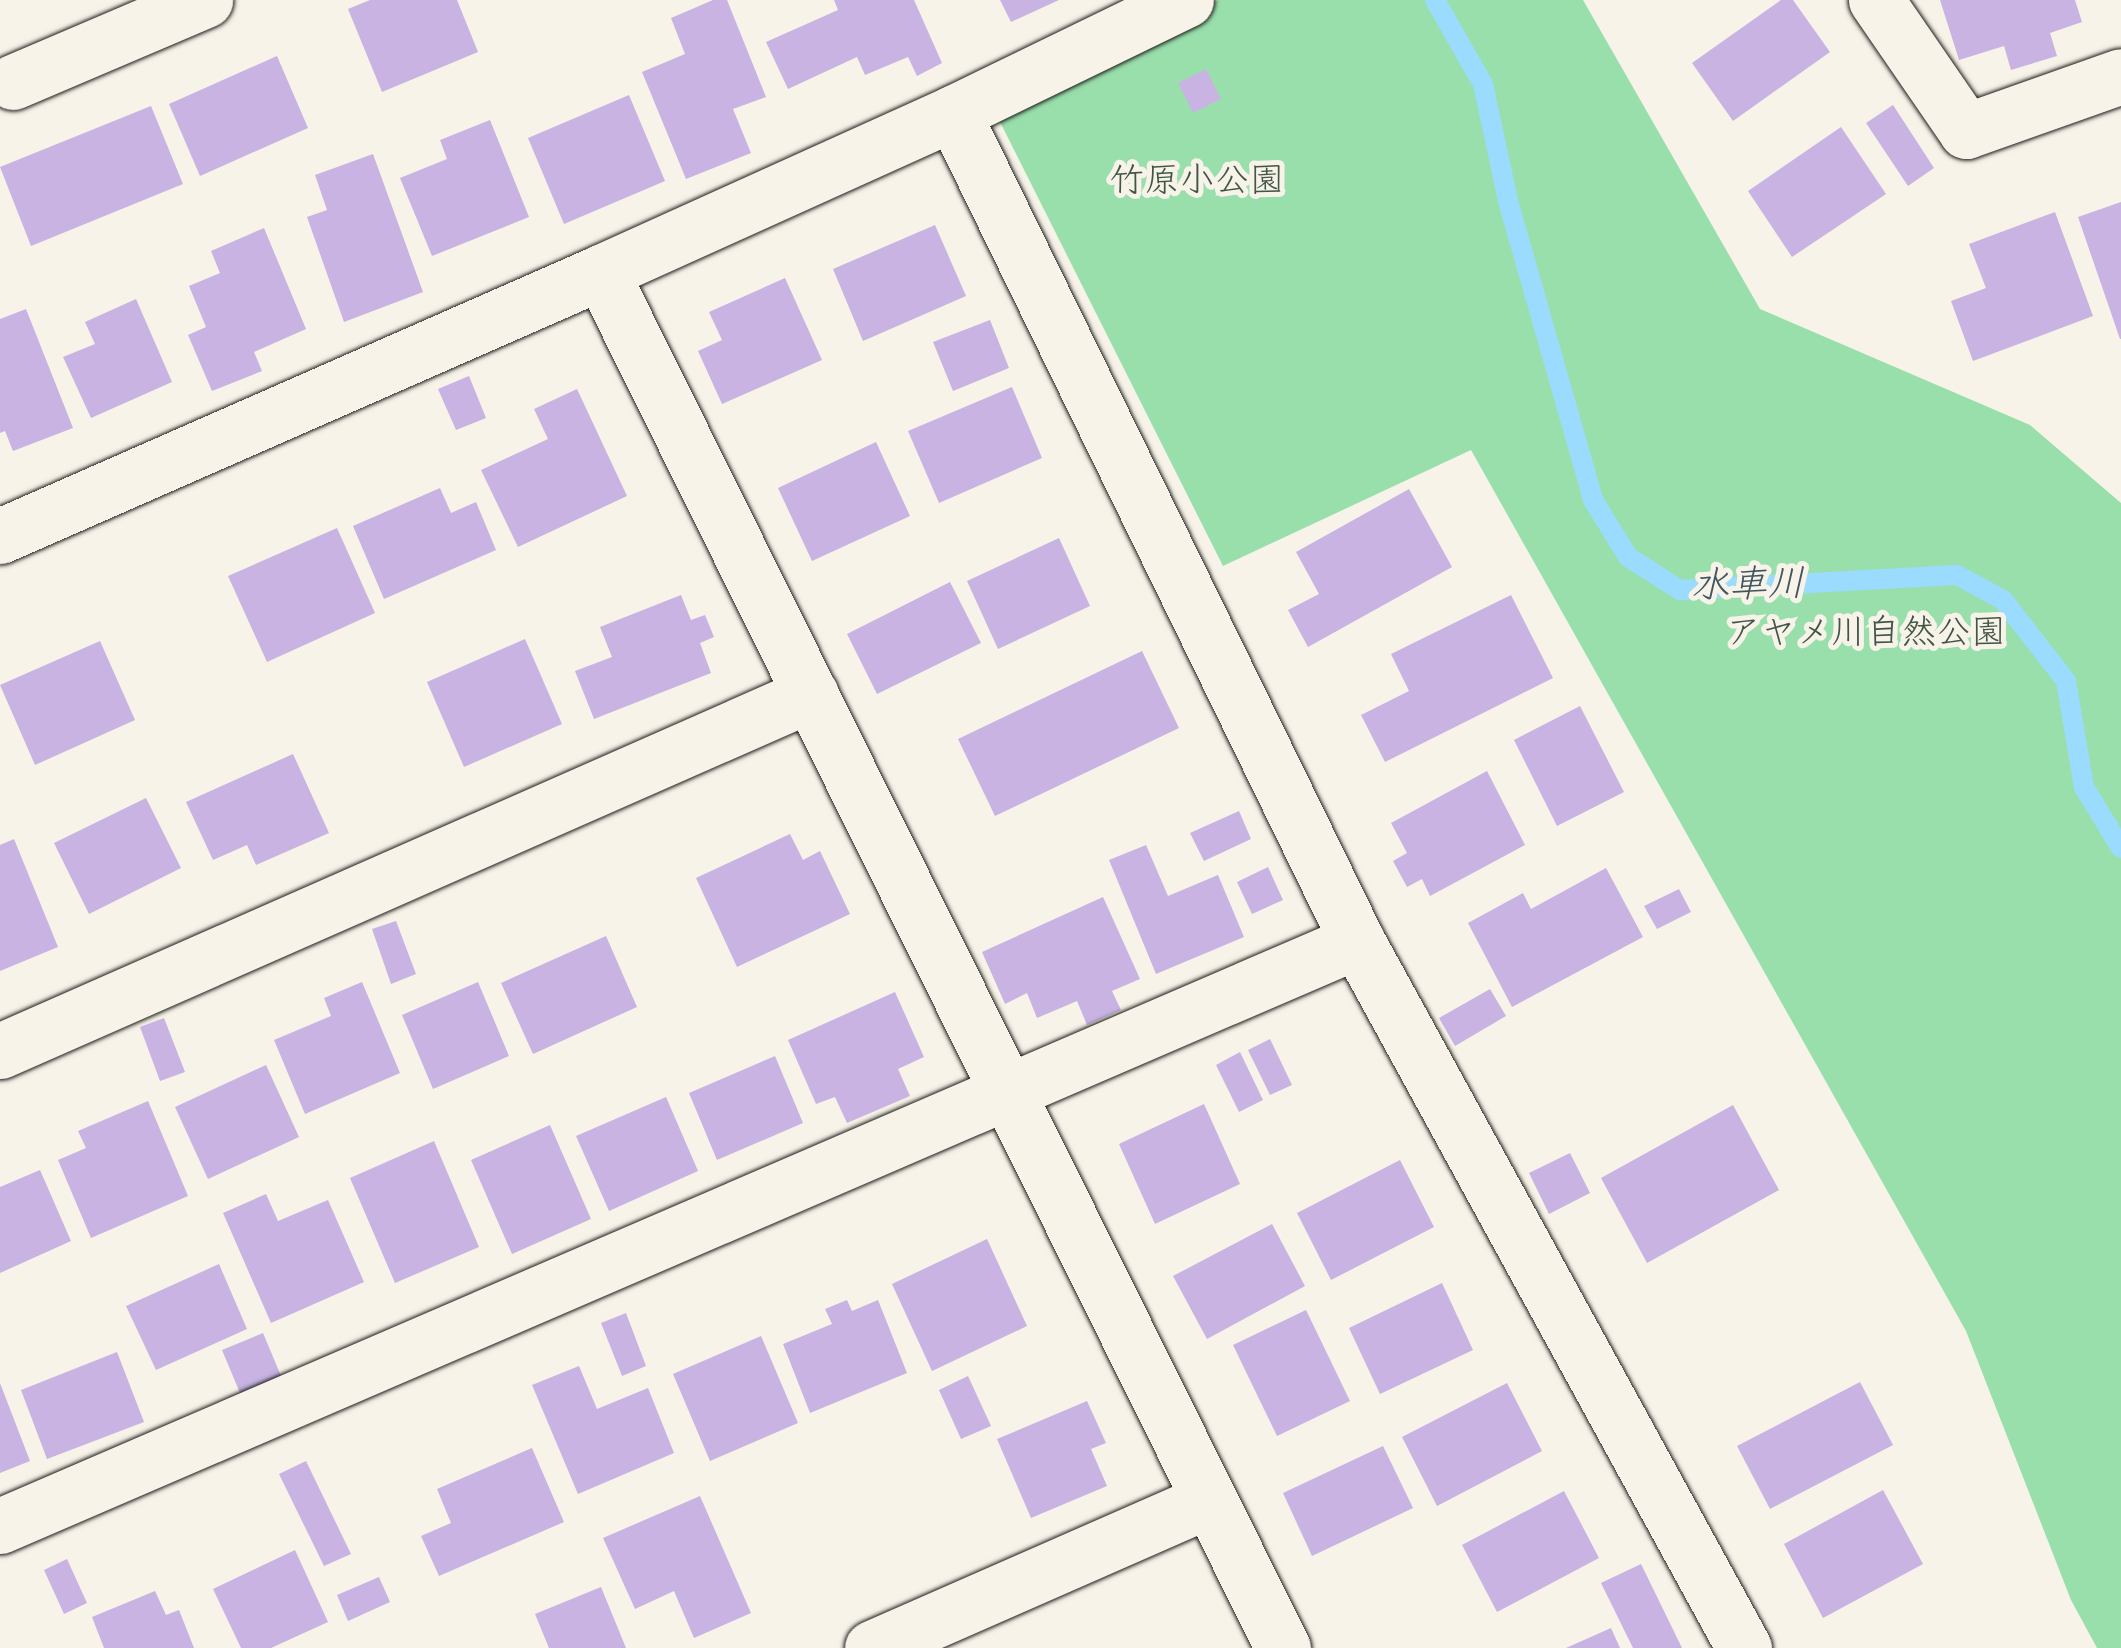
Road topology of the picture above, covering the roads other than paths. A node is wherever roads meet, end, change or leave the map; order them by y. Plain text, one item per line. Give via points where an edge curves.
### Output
1 (205, 0) edge
2 (1186, 0) edge
3 (1876, 0) edge
4 (2121, 76) edge
5 (13, 82) dead end
6 (953, 113) junction
7 (601, 272) junction
8 (0, 536) edge
9 (811, 694) junction
10 (1357, 941) junction
11 (0, 1051) edge
12 (1007, 1090) junction
13 (1207, 1501) junction
14 (0, 1526) edge
15 (872, 1648) edge
16 (1284, 1648) edge
17 (1744, 1648) edge

1 - 5 street
2 - 6 street
3 - 4 street via 1966,131
6 - 7 street
6 - 10 street
7 - 8 street
7 - 9 street
9 - 11 street
9 - 12 street
10 - 12 street
10 - 17 street
12 - 13 street
12 - 14 street
13 - 15 street
13 - 16 street

